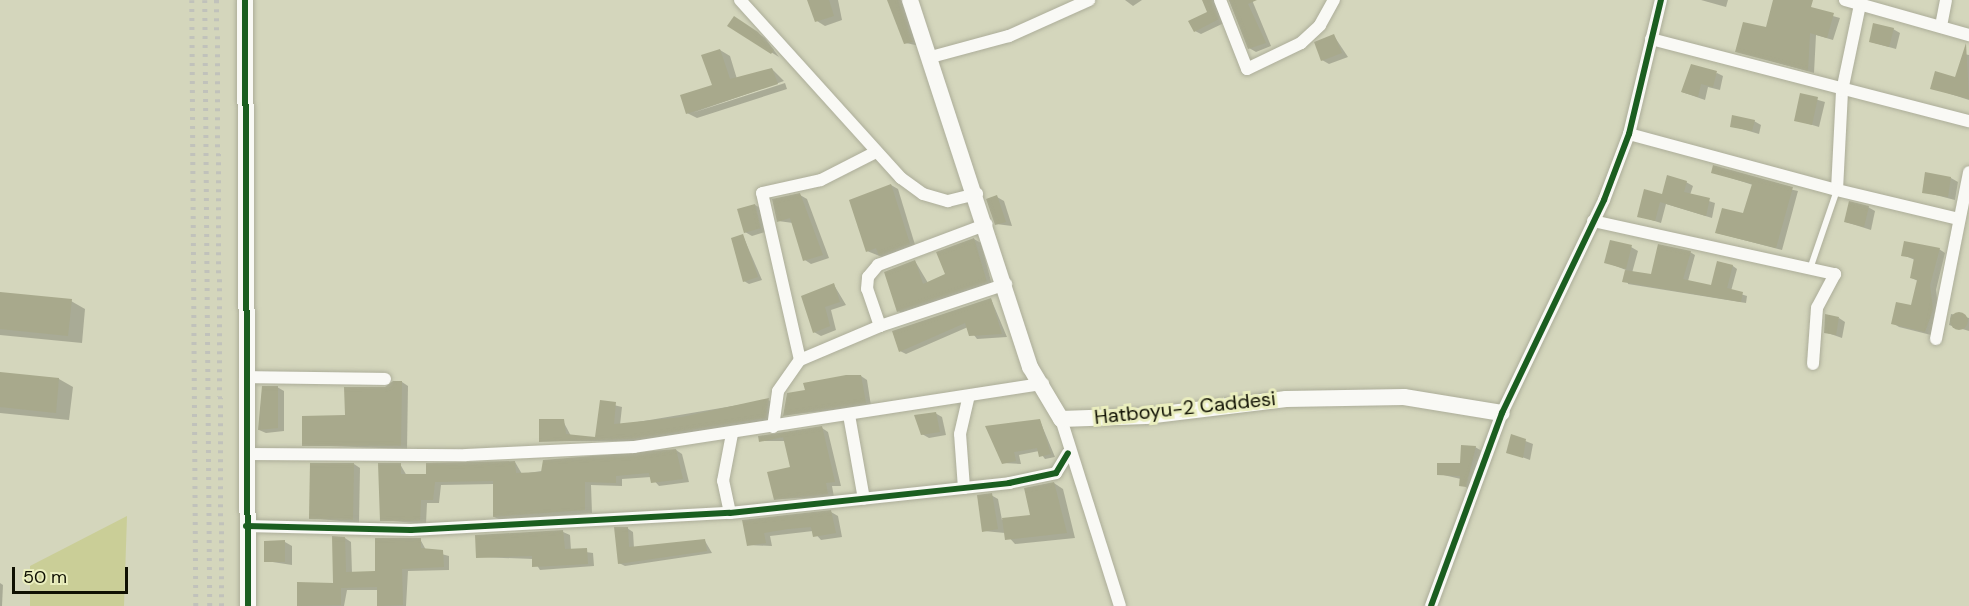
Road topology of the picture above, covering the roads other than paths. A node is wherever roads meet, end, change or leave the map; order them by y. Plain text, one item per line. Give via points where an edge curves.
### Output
1 (245, 0) edge
2 (740, 0) edge
3 (910, 0) edge
4 (1089, 0) edge
5 (1220, 0) edge
6 (1334, 0) edge
7 (1661, 0) edge
8 (1845, 0) edge
9 (1946, 0) edge
10 (1860, 2) edge
11 (1941, 26) junction
12 (1969, 35) edge
13 (1651, 39) junction
14 (931, 57) junction
15 (1842, 91) junction
16 (1969, 120) edge
17 (1629, 134) junction
18 (876, 152) junction
19 (1969, 172) edge
20 (1838, 190) junction
21 (977, 194) junction
22 (1959, 219) junction
23 (1593, 221) junction
24 (987, 224) junction
25 (1810, 270) junction
26 (1006, 284) junction
27 (880, 326) junction
28 (1936, 339) dead end
29 (800, 360) junction
30 (1813, 364) dead end
31 (246, 377) junction
32 (385, 379) dead end
33 (1043, 384) junction
34 (968, 398) junction
35 (1502, 413) junction
36 (849, 415) junction
37 (1061, 419) junction
38 (773, 427) junction
39 (732, 434) junction
40 (1068, 453) junction
41 (245, 454) junction
42 (964, 488) junction
43 (864, 499) junction
44 (730, 513) junction
45 (246, 526) junction
46 (248, 606) edge
47 (1120, 606) edge
48 (1431, 606) edge

1 - 31 main road
2 - 18 street
3 - 14 main road
4 - 14 street via 1009,36
5 - 6 street via 1247,69 1300,43 1320,25
7 - 13 street
8 - 10 street
9 - 11 street
10 - 11 street
10 - 15 street
11 - 12 street
13 - 15 street
13 - 17 street
14 - 21 main road
15 - 16 street
15 - 20 street
17 - 20 street
17 - 23 street
18 - 21 street via 923,194 948,201
18 - 29 street via 821,180 762,193
19 - 22 street
20 - 22 street
20 - 25 lane
21 - 24 main road
22 - 28 street
23 - 25 street
23 - 35 street
24 - 26 main road
24 - 27 street via 878,266 868,277 867,290
25 - 30 street via 1834,274 1817,308
26 - 27 street
26 - 33 main road via 1030,367
27 - 29 street
29 - 38 street via 778,391
31 - 32 street
31 - 41 main road
33 - 34 street
33 - 37 main road
34 - 36 street
34 - 42 street via 960,434
35 - 37 main road, Hatboyu-2 Caddesi via 1404,397 1286,399 1146,416
35 - 48 street
36 - 38 street
36 - 43 street
37 - 40 street
38 - 39 street
39 - 41 street via 529,453
39 - 44 street via 723,481
40 - 42 street via 1056,473
40 - 47 street
41 - 45 main road
42 - 43 street
43 - 44 street
44 - 45 street via 411,530
45 - 46 main road

